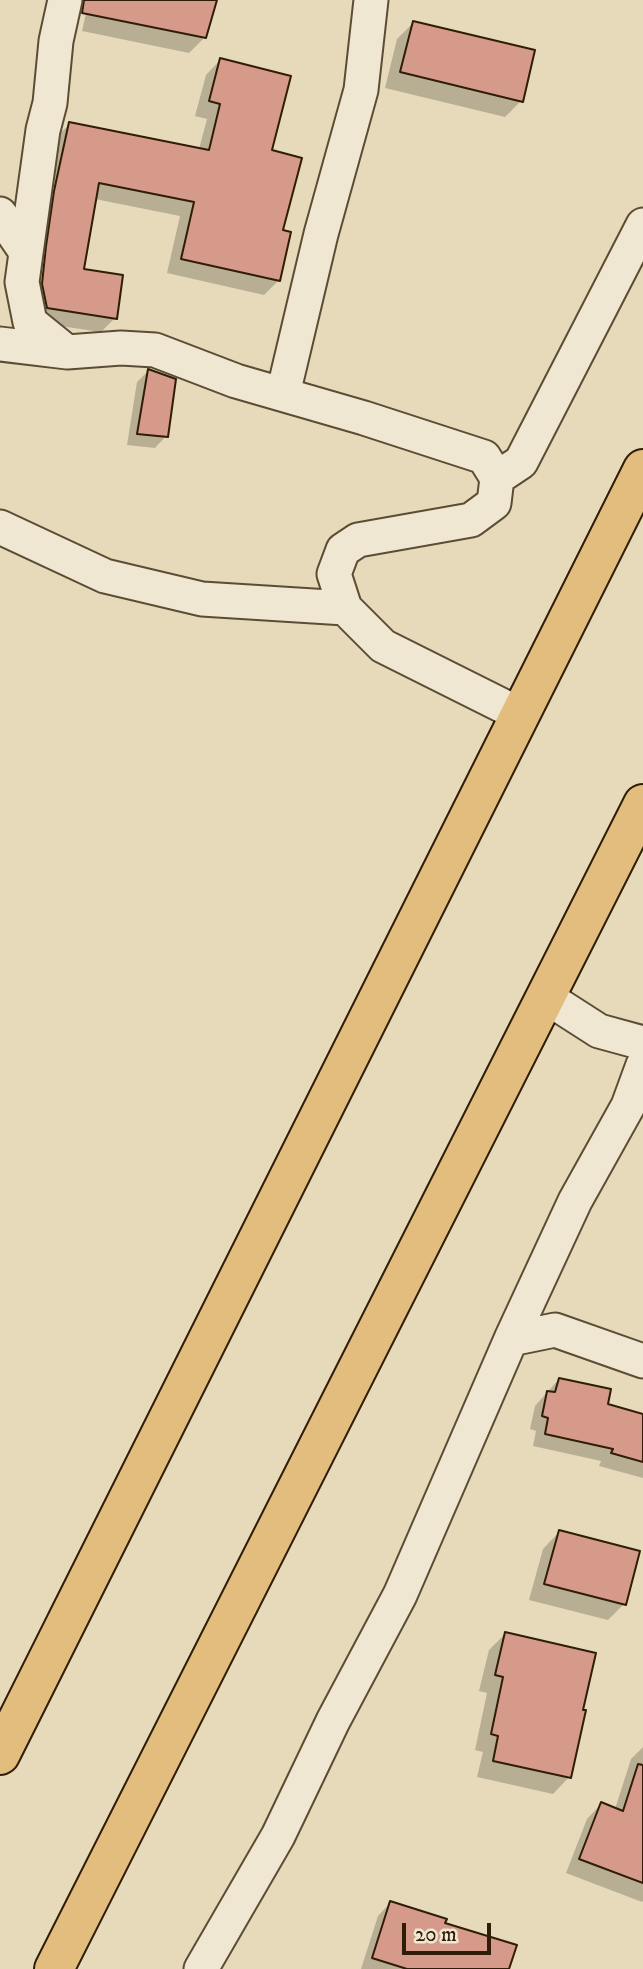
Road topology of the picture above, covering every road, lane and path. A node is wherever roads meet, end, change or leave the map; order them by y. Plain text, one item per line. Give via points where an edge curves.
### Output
1 (65, 0) edge
2 (372, 0) edge
3 (0, 214) edge
4 (643, 225) edge
5 (26, 252) junction
6 (0, 344) edge
7 (67, 352) junction
8 (283, 394) junction
9 (643, 470) edge
10 (496, 478) junction
11 (0, 527) edge
12 (345, 608) junction
13 (521, 715) junction
14 (643, 804) edge
15 (546, 997) junction
16 (643, 1043) edge
17 (643, 1065) edge
18 (534, 1289) junction
19 (555, 1329) junction
20 (511, 1339) junction
21 (643, 1360) edge
22 (0, 1755) edge
23 (54, 1969) edge
24 (201, 1969) edge

1 - 5 street
2 - 8 street via 361,90
3 - 5 street
4 - 10 street via 521,462
5 - 7 street via 22,282 30,322
6 - 7 street
7 - 8 street via 155,349
8 - 10 street via 484,457
9 - 13 highway
10 - 12 street via 494,503 471,520 358,540 343,550 334,574
11 - 12 street via 105,576 202,599
12 - 13 street via 383,646
13 - 22 highway
14 - 15 highway
15 - 16 street via 599,1031
15 - 23 highway
17 - 18 street via 628,1106 575,1201
18 - 19 street
18 - 20 street
19 - 20 street
19 - 21 street
20 - 24 street via 400,1595 278,1836

